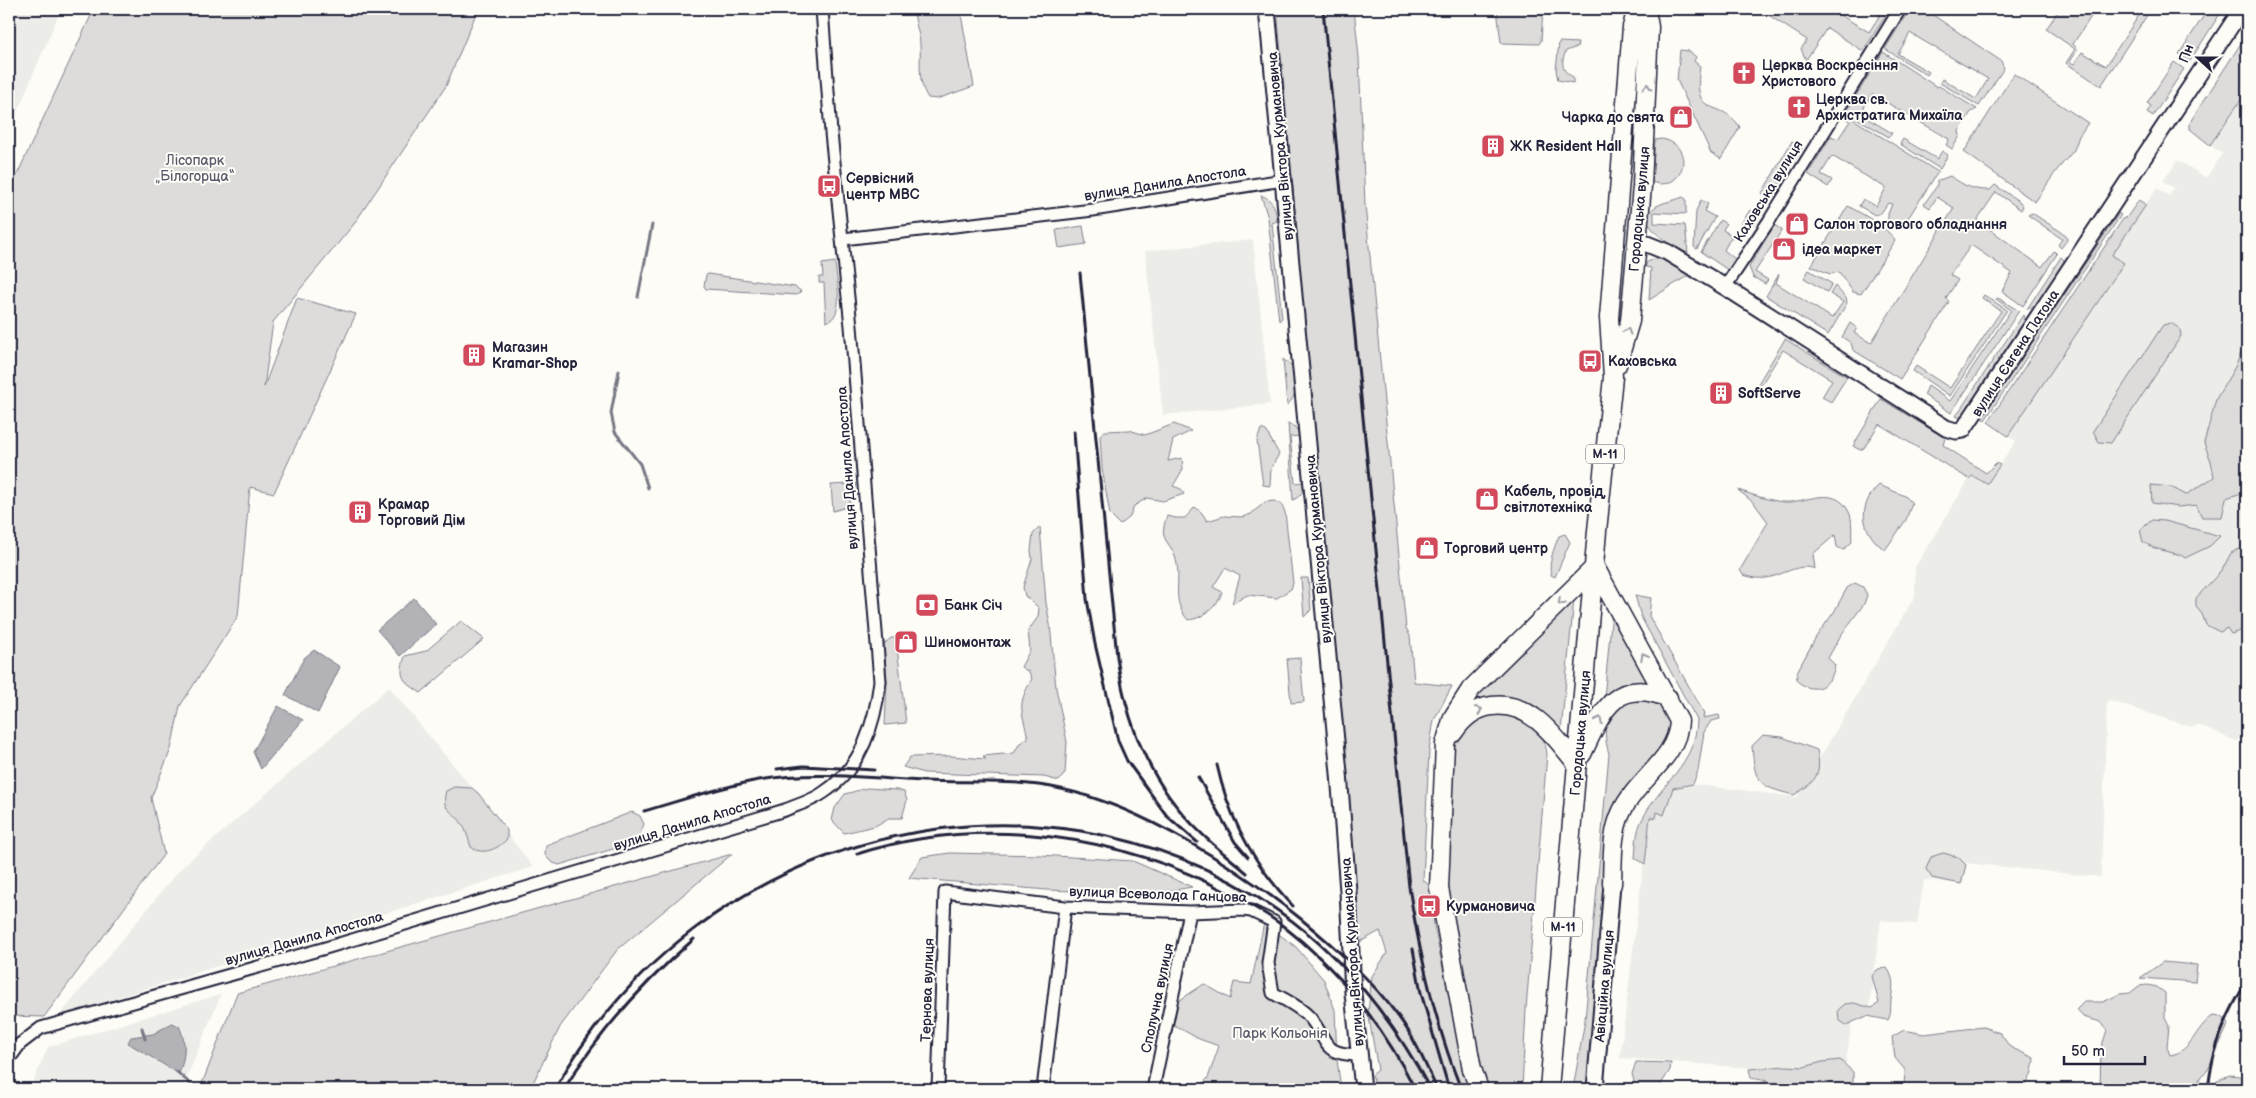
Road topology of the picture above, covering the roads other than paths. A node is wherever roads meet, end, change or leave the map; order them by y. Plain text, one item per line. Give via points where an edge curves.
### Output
1 (822, 9) edge
2 (1267, 9) edge
3 (1637, 9) edge
4 (1646, 9) edge
5 (1900, 9) edge
6 (2242, 9) edge
7 (1622, 155) junction
8 (1283, 180) junction
9 (1642, 186) junction
10 (1619, 204) junction
11 (843, 239) junction
12 (1637, 240) junction
13 (1614, 267) junction
14 (1725, 288) junction
15 (1613, 377) junction
16 (1595, 567) junction
17 (1668, 698) junction
18 (1445, 744) junction
19 (1577, 764) junction
20 (1612, 884) joint
21 (945, 892) joint
22 (1065, 907) junction
23 (1190, 912) junction
24 (1359, 1055) junction
25 (9, 1060) edge
26 (1364, 1086) edge
27 (938, 1089) edge
28 (1043, 1089) edge
29 (1153, 1089) edge
30 (1479, 1089) edge
31 (1549, 1089) edge
32 (1595, 1089) edge

1 - 11 street, вулиця Данила Апостола
2 - 8 street, вулиця Віктора Курмановича
3 - 7 main road, Городоцька вулиця / М-11 via 1632,27
9 -> 4 main road, Городоцька вулиця / М-11 via 1649,27
5 - 14 street, Каховська вулиця
6 - 14 street, вулиця Євгена Патона via 1963,430 1946,428
7 - 9 main road
7 - 10 main road, Городоцька вулиця / М-11
8 - 11 street, вулиця Данила Апостола via 1093,210
8 - 24 street, вулиця Віктора Курмановича via 1339,773
9 - 12 main road, Городоцька вулиця / М-11
10 - 12 main road
10 - 13 main road, Городоцька вулиця / М-11
11 - 25 street, вулиця Данила Апостола via 880,681 877,709 868,739 836,783 822,794 785,810 313,951 41,1028 20,1044
12 - 13 main road
12 - 14 street, вулиця Євгена Патона via 1667,252
15 -> 12 main road, Городоцька вулиця / М-11 via 1630,321
13 - 15 main road, Городоцька вулиця / М-11 via 1609,318
15 - 16 main road, Городоцька вулиця / М-11
17 -> 16 main road
16 -> 18 main road via 1471,689 1453,717
16 - 19 main road, Городоцька вулиця / М-11
19 -> 17 main road via 1601,715 1620,695 1644,691
17 - 20 main road via 1679,721 1676,740 1622,811 1615,835
18 -> 19 main road via 1465,718 1474,712 1486,707 1509,705 1535,718
18 - 30 main road via 1439,888 1470,1060
19 - 31 main road, Городоцька вулиця / М-11
20 - 32 street, Авіаційна вулиця
21 - 22 street, вулиця Всеволода Ганцова
21 - 27 street, Тернова вулиця
22 - 23 street, вулиця Всеволода Ганцова
22 - 28 street
23 - 24 street, вулиця Всеволода Ганцова via 1243,910 1274,922 1268,963 1272,993 1310,1018 1326,1046 1341,1054
23 - 29 street, Сполучна вулиця
24 - 26 street, вулиця Віктора Курмановича

